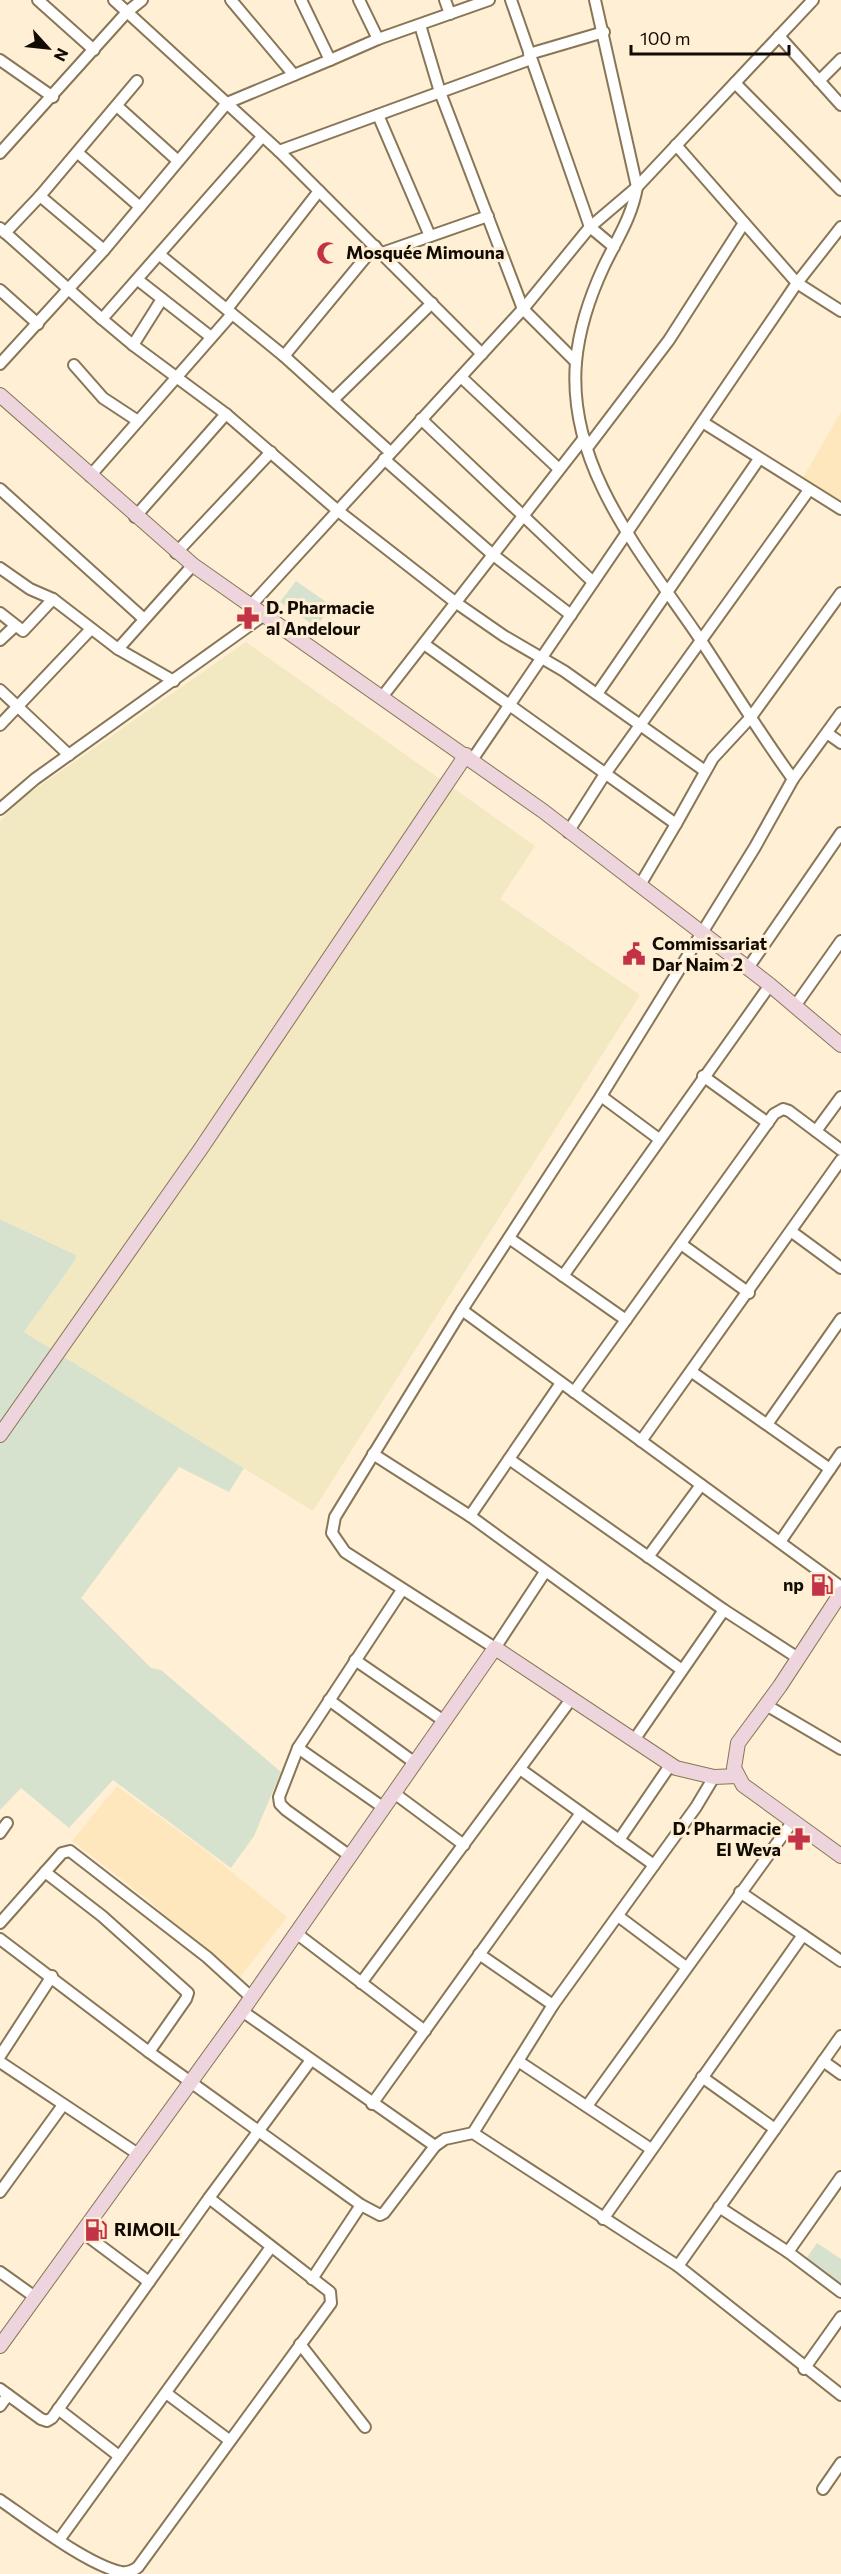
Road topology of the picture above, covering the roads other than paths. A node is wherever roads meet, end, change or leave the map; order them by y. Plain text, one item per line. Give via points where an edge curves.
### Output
1 (38, 0) edge
2 (114, 0) edge
3 (142, 0) edge
4 (231, 0) edge
5 (301, 0) edge
6 (359, 0) edge
7 (445, 0) edge
8 (489, 0) edge
9 (511, 0) edge
10 (595, 0) edge
11 (813, 0) edge
12 (127, 12) junction
13 (450, 14) junction
14 (420, 25) junction
15 (603, 32) junction
16 (778, 36) junction
17 (378, 39) junction
18 (94, 50) junction
19 (530, 57) junction
20 (841, 59) edge
21 (330, 60) junction
22 (2, 66) edge
23 (294, 75) junction
24 (137, 81) dead end
25 (819, 81) junction
26 (735, 83) junction
27 (440, 92) junction
28 (53, 97) junction
29 (227, 103) junction
30 (841, 105) edge
31 (117, 106) junction
32 (378, 115) junction
33 (262, 137) junction
34 (676, 145) junction
35 (279, 151) junction
36 (0, 152) edge
37 (78, 153) junction
38 (178, 161) junction
39 (637, 187) junction
40 (841, 190) edge
41 (319, 191) junction
42 (40, 196) junction
43 (140, 207) junction
44 (488, 216) junction
45 (744, 223) junction
46 (590, 227) junction
47 (841, 227) edge
48 (3, 230) edge
49 (430, 236) junction
50 (614, 247) junction
51 (379, 249) junction
52 (104, 250) junction
53 (160, 255) junction
54 (138, 280) junction
55 (797, 283) junction
56 (0, 290) edge
57 (69, 290) junction
58 (162, 299) junction
59 (432, 303) junction
60 (523, 309) junction
61 (229, 311) junction
62 (841, 311) edge
63 (102, 319) junction
64 (38, 324) junction
65 (212, 337) junction
66 (133, 345) junction
67 (482, 354) junction
68 (284, 356) junction
69 (576, 362) junction
70 (0, 364) edge
71 (74, 366) dead end
72 (177, 376) junction
73 (460, 377) junction
74 (0, 394) edge
75 (333, 400) junction
76 (226, 414) junction
77 (421, 419) junction
78 (138, 421) junction
79 (704, 423) junction
80 (585, 443) junction
81 (271, 452) junction
82 (387, 455) junction
83 (759, 459) junction
84 (559, 470) junction
85 (90, 476) junction
86 (0, 489) edge
87 (809, 490) junction
88 (841, 509) edge
89 (337, 510) junction
90 (522, 515) junction
91 (135, 517) junction
92 (626, 532) junction
93 (176, 553) junction
94 (492, 554) junction
95 (193, 565) junction
96 (0, 568) edge
97 (593, 582) junction
98 (668, 591) junction
99 (841, 593) edge
100 (53, 599) junction
101 (454, 602) junction
102 (249, 605) junction
103 (0, 613) edge
104 (264, 615) junction
105 (571, 615) junction
106 (144, 619) junction
107 (14, 627) junction
108 (91, 629) junction
109 (0, 640) edge
110 (702, 642) junction
111 (424, 644) junction
112 (118, 649) junction
113 (542, 658) junction
114 (174, 681) junction
115 (0, 690) edge
116 (597, 694) junction
117 (382, 697) junction
118 (18, 706) junction
119 (509, 706) junction
120 (841, 713) edge
121 (750, 717) junction
122 (0, 725) edge
123 (642, 726) junction
124 (827, 733) junction
125 (841, 743) edge
126 (69, 755) junction
127 (469, 758) junction
128 (705, 771) junction
129 (605, 774) junction
130 (793, 779) junction
131 (3, 801) edge
132 (676, 824) junction
133 (568, 832) junction
134 (841, 832) edge
135 (640, 885) junction
136 (701, 934) junction
137 (841, 941) edge
138 (748, 968) junction
139 (770, 985) junction
140 (795, 1006) junction
141 (841, 1045) edge
142 (703, 1076) junction
143 (601, 1096) junction
144 (841, 1097) edge
145 (768, 1123) junction
146 (816, 1131) junction
147 (659, 1139) junction
148 (841, 1150) edge
149 (841, 1160) edge
150 (792, 1232) junction
151 (509, 1238) junction
152 (681, 1244) junction
153 (841, 1268) edge
154 (563, 1276) junction
155 (749, 1293) junction
156 (462, 1310) junction
157 (841, 1319) edge
158 (626, 1320) junction
159 (692, 1372) junction
160 (561, 1383) junction
161 (574, 1392) junction
162 (768, 1423) junction
163 (0, 1435) edge
164 (642, 1442) junction
165 (841, 1453) edge
166 (373, 1454) junction
167 (509, 1459) junction
168 (830, 1469) junction
169 (701, 1485) junction
170 (470, 1516) junction
171 (780, 1542) junction
172 (648, 1557) junction
173 (545, 1572) junction
174 (841, 1587) edge
175 (402, 1590) junction
176 (841, 1593) edge
177 (724, 1610) junction
178 (495, 1648) junction
179 (798, 1658) junction
180 (355, 1659) junction
181 (682, 1670) junction
182 (572, 1698) junction
183 (329, 1700) junction
184 (766, 1705) junction
185 (444, 1721) junction
186 (634, 1740) junction
187 (840, 1746) edge
188 (298, 1748) junction
189 (415, 1763) junction
190 (671, 1764) junction
191 (520, 1769) junction
192 (736, 1776) junction
193 (714, 1777) junction
194 (394, 1793) junction
195 (384, 1808) junction
196 (581, 1813) junction
197 (793, 1821) junction
198 (7, 1823) dead end
199 (0, 1833) edge
200 (619, 1840) junction
201 (464, 1845) junction
202 (350, 1856) junction
203 (841, 1856) edge
204 (654, 1865) junction
205 (45, 1872) junction
206 (740, 1892) junction
207 (618, 1916) junction
208 (0, 1923) edge
209 (296, 1933) junction
210 (803, 1935) junction
211 (0, 1939) edge
212 (479, 1954) junction
213 (841, 1960) edge
214 (686, 1967) junction
215 (52, 1976) junction
216 (361, 1983) junction
217 (251, 1997) junction
218 (553, 2005) junction
219 (242, 2011) junction
220 (425, 2031) junction
221 (841, 2036) edge
222 (148, 2052) junction
223 (0, 2056) edge
224 (310, 2060) junction
225 (518, 2061) junction
226 (823, 2061) junction
227 (0, 2062) edge
228 (841, 2074) edge
229 (702, 2077) junction
230 (190, 2082) junction
231 (372, 2104) junction
232 (63, 2105) junction
233 (587, 2106) junction
234 (775, 2129) junction
235 (256, 2131) junction
236 (473, 2133) junction
237 (435, 2146) junction
238 (651, 2149) junction
239 (138, 2154) junction
240 (841, 2176) edge
241 (0, 2192) edge
242 (209, 2198) junction
243 (361, 2205) junction
244 (719, 2207) junction
245 (603, 2219) junction
246 (82, 2232) junction
247 (271, 2247) junction
248 (788, 2252) junction
249 (678, 2266) junction
250 (0, 2272) edge
251 (312, 2279) junction
252 (149, 2282) junction
253 (841, 2292) edge
254 (35, 2297) junction
255 (841, 2317) edge
256 (300, 2344) junction
257 (0, 2346) edge
258 (804, 2369) junction
259 (4, 2392) edge
260 (166, 2393) junction
261 (841, 2395) edge
262 (0, 2406) edge
263 (58, 2409) junction
264 (365, 2427) dead end
265 (229, 2440) junction
266 (119, 2456) junction
267 (841, 2463) edge
268 (823, 2489) dead end
269 (0, 2500) edge
270 (59, 2540) junction

1 - 18 street
2 - 12 street
3 - 12 street
4 - 23 street
5 - 21 street
6 - 17 street
7 - 13 street
8 - 13 street
9 - 19 street
10 - 15 street
11 - 16 street
12 - 18 street
12 - 29 street
13 - 14 street
14 - 17 street
14 - 27 street
15 - 19 street
15 - 39 street
16 - 25 street
16 - 26 street
17 - 21 street
18 - 28 street
19 - 27 street
19 - 46 street
20 - 25 street
21 - 23 street
22 - 28 street
23 - 29 street
24 - 31 street
25 - 30 street
26 - 34 street
26 - 40 street
27 - 32 street
27 - 44 street
28 - 36 street
29 - 33 street
29 - 38 street
31 - 37 street
31 - 38 street
32 - 35 street
32 - 49 street
33 - 35 street
33 - 53 street
34 - 39 street
34 - 45 street
35 - 41 street
37 - 42 street
37 - 43 street
38 - 43 street
39 - 46 street
39 - 50 street via 630,217
41 - 51 street
41 - 61 street
42 - 48 street
42 - 52 street
43 - 52 street
44 - 49 street
44 - 60 street
45 - 55 street
45 - 80 street via 669,340
46 - 50 street
46 - 60 street
47 - 55 street
48 - 57 street
49 - 51 street
50 - 69 street via 588,307
51 - 59 street
51 - 68 street
52 - 57 street
53 - 54 street
53 - 61 street
54 - 58 street
54 - 63 street
55 - 62 street
55 - 79 street
56 - 64 street
57 - 63 street
57 - 64 street
58 - 65 street
58 - 66 street
59 - 67 street
59 - 75 street
60 - 67 street
60 - 69 street
61 - 65 street
61 - 68 street
63 - 66 street
64 - 70 street
65 - 72 street
66 - 72 street
67 - 73 street
68 - 75 street
69 - 80 street via 578,408
71 - 78 street via 103,398
72 - 76 street
72 - 78 street
73 - 77 street
73 - 84 street
74 - 85 street
75 - 82 street
76 - 81 street
76 - 91 street
77 - 82 street
77 - 90 street
78 - 85 street
79 - 83 street
79 - 92 street
80 - 84 street
80 - 92 street
81 - 89 street
81 - 93 street
82 - 89 street
82 - 94 street
83 - 87 street
83 - 98 street
84 - 90 street
85 - 91 street
86 - 106 street
87 - 88 street
87 - 110 street
89 - 101 street
89 - 102 street
90 - 94 street
90 - 97 street
91 - 93 street
92 - 97 street
92 - 98 street
93 - 95 street
94 - 101 street
94 - 105 street
95 - 102 street
95 - 106 street
96 - 100 street
97 - 105 street
98 - 110 street
98 - 116 street
99 - 121 street
100 - 107 street via 28,629
100 - 108 street
101 - 111 street
101 - 113 street
102 - 104 street
103 - 107 street
104 - 114 street
104 - 117 street
105 - 113 street
106 - 112 street
107 - 109 street
108 - 112 street
108 - 118 street
110 - 121 street
110 - 123 street
111 - 117 street
111 - 119 street
112 - 114 street
113 - 116 street
113 - 119 street
114 - 126 street
115 - 118 street
116 - 123 street
117 - 127 street
118 - 122 street
118 - 126 street
119 - 127 street
119 - 129 street
120 - 124 street
121 - 128 street
121 - 130 street
123 - 128 street
123 - 129 street
124 - 125 street
124 - 130 street
126 - 131 street
127 - 133 street
127 - 163 street
128 - 132 street
129 - 132 street
129 - 133 street
130 - 136 street
132 - 135 street
133 - 135 street
134 - 138 street
135 - 136 street
136 - 138 street
136 - 143 street
137 - 140 street
138 - 139 street
139 - 140 street
139 - 142 street
140 - 141 street
142 - 145 street
142 - 147 street
143 - 147 street
143 - 151 street
144 - 146 street
145 - 146 street via 783,1109
145 - 152 street
146 - 148 street
147 - 154 street
149 - 150 street
150 - 153 street
150 - 155 street
151 - 154 street
151 - 156 street
152 - 155 street
152 - 158 street
154 - 158 street
155 - 159 street
156 - 160 street
156 - 166 street
157 - 162 street
158 - 161 street
159 - 162 street
159 - 164 street
160 - 161 street
160 - 167 street
161 - 164 street
162 - 168 street
164 - 169 street
165 - 168 street
166 - 170 street
166 - 175 street via 335,1517 332,1533 345,1552
167 - 170 street
167 - 172 street
168 - 171 street
169 - 171 street
169 - 172 street
170 - 173 street
171 - 174 street
172 - 177 street
173 - 178 street
173 - 181 street
175 - 178 street
175 - 180 street
176 - 179 street
177 - 179 street
177 - 181 street
178 - 182 street
178 - 185 street
179 - 184 street
180 - 183 street
180 - 185 street
181 - 186 street
182 - 186 street
182 - 191 street
183 - 188 street
183 - 189 street
184 - 187 street
184 - 192 street via 738,1743 733,1759
185 - 189 street
186 - 190 street
188 - 195 street
188 - 202 street via 282,1786 280,1804
189 - 194 street
190 - 193 street via 683,1771
190 - 200 street
191 - 196 street
191 - 201 street
192 - 193 street
192 - 197 street
193 - 204 street
194 - 195 street
194 - 201 street
195 - 202 street
196 - 200 street
196 - 212 street
197 - 203 street
197 - 206 street
198 - 199 street
200 - 204 street
201 - 216 street
202 - 209 street
204 - 207 street
205 - 208 street
205 - 217 street via 65,1850 70,1851 207,1957
205 - 222 street via 102,1916 188,1993
206 - 210 street
206 - 214 street
207 - 214 street
207 - 218 street
209 - 216 street
209 - 217 street
210 - 213 street
210 - 229 street
211 - 215 street
212 - 218 street
212 - 220 street
214 - 233 street
215 - 222 street
215 - 223 street
216 - 220 street
217 - 219 street
218 - 225 street
219 - 224 street
219 - 230 street
220 - 231 street
221 - 226 street
222 - 230 street
224 - 231 street
224 - 235 street
225 - 233 street
225 - 236 street
226 - 228 street
226 - 234 street
227 - 232 street
229 - 234 street
229 - 238 street
230 - 235 street
230 - 239 street
231 - 237 street
232 - 239 street
232 - 241 street
233 - 238 street
234 - 244 street
235 - 242 street
235 - 243 street
236 - 237 street via 445,2139
236 - 245 street
237 - 243 street via 388,2210 380,2215
238 - 245 street
239 - 246 street
240 - 248 street
242 - 247 street
242 - 252 street
243 - 251 street
244 - 248 street
244 - 249 street
245 - 249 street
246 - 252 street
246 - 254 street
247 - 251 street
247 - 260 street
248 - 253 street
249 - 258 street
250 - 254 street
251 - 256 street via 332,2296 331,2303
252 - 263 street
254 - 257 street
255 - 258 street
256 - 264 street
256 - 265 street
258 - 261 street
259 - 262 street
259 - 263 street via 40,2419 47,2421
260 - 265 street
260 - 266 street
263 - 266 street
265 - 270 street via 132,2571 121,2572
266 - 270 street
267 - 268 street
269 - 270 street

